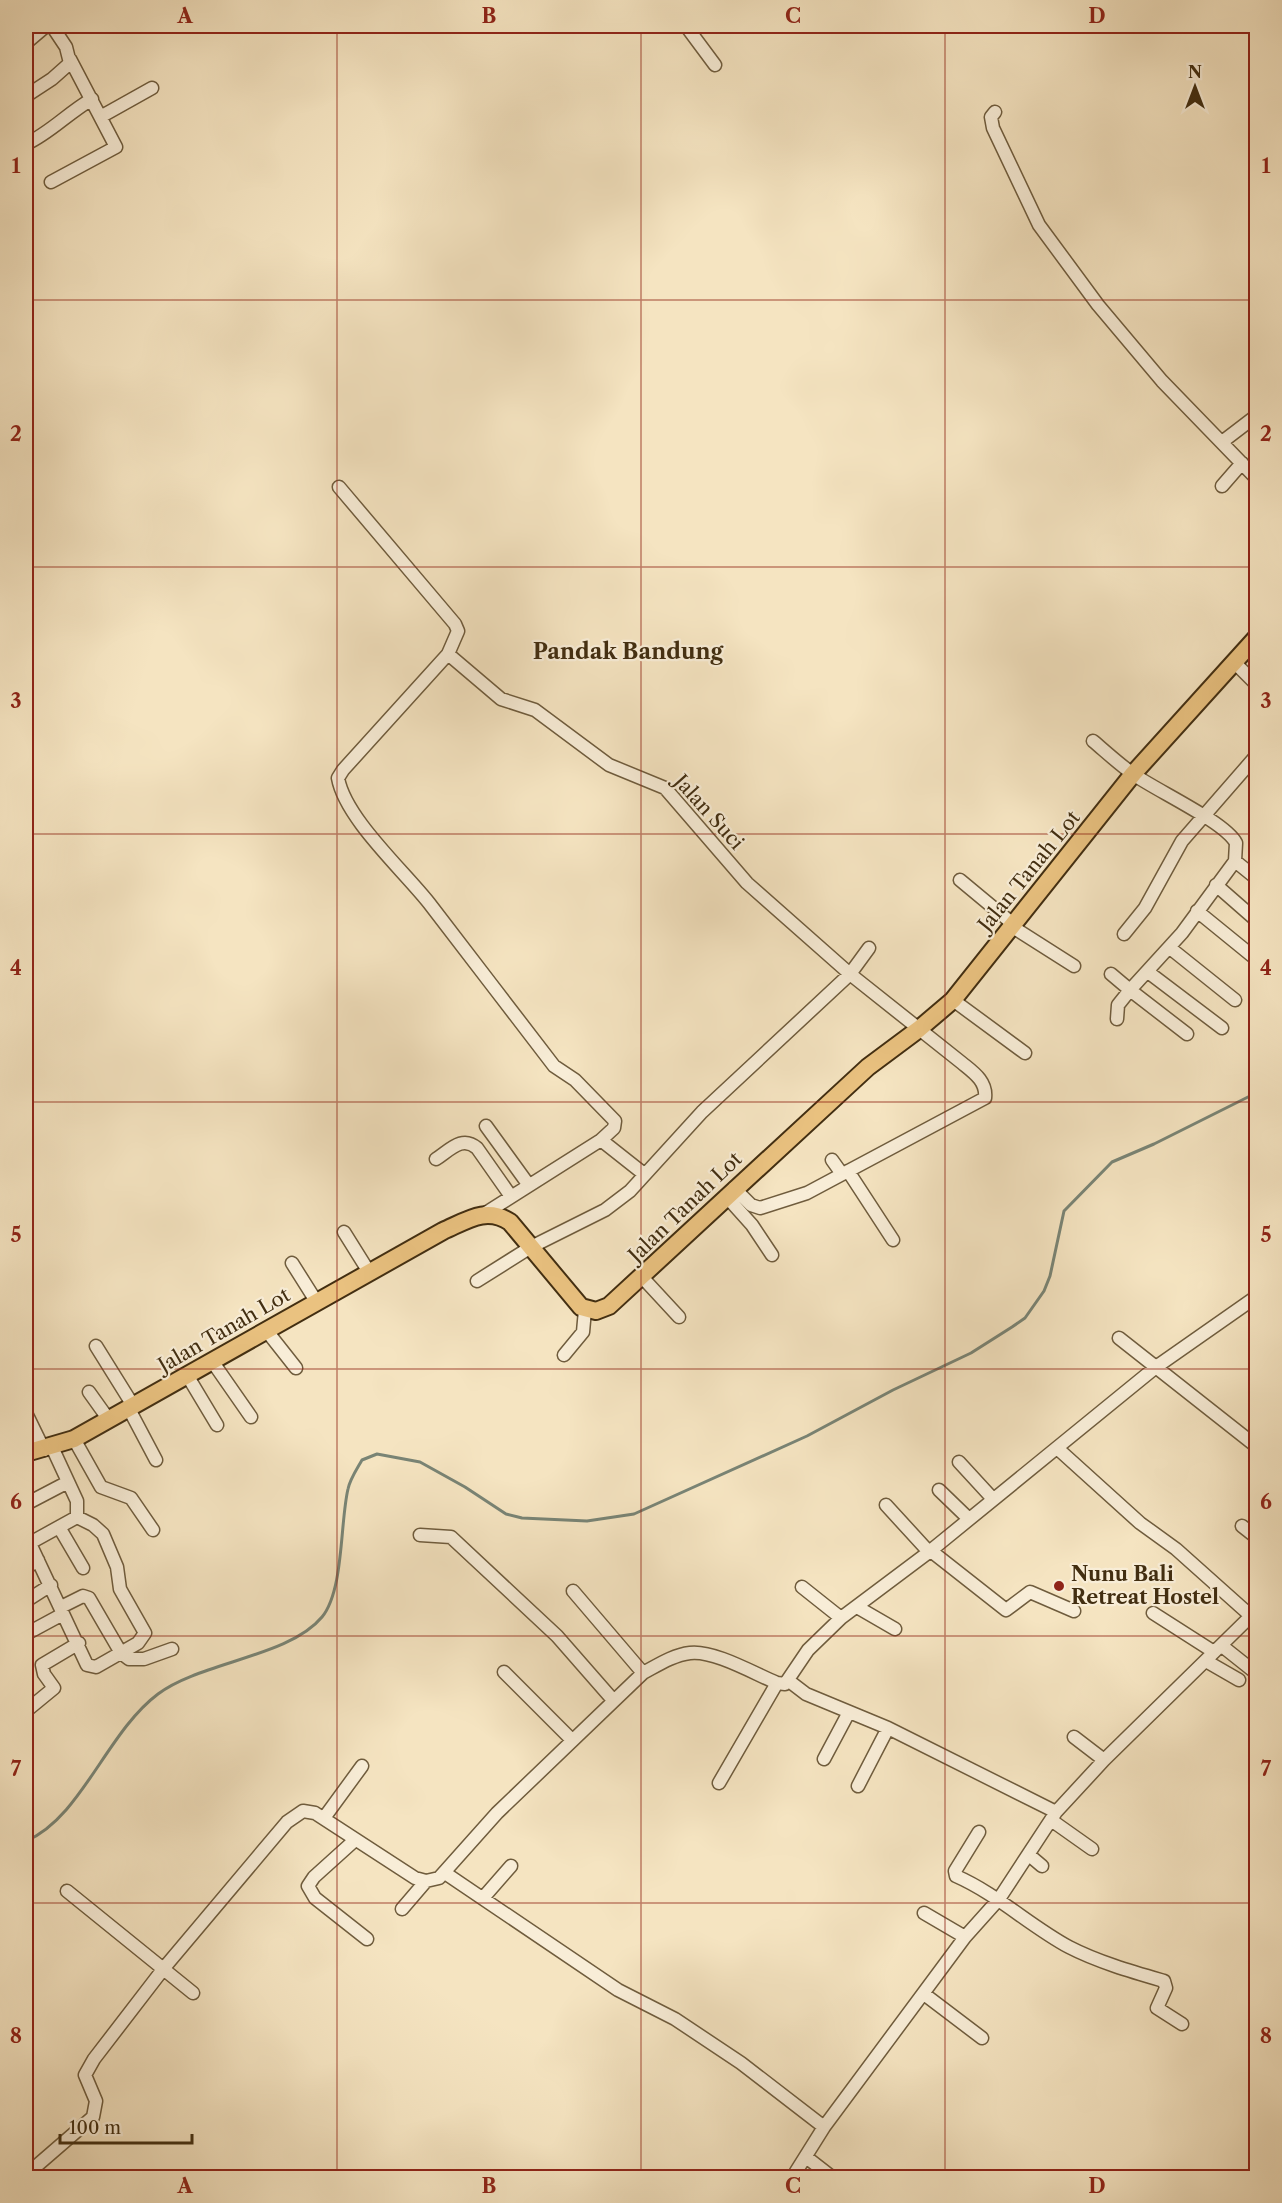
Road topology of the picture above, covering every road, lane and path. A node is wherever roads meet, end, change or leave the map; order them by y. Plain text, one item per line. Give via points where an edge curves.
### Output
1 (46, 26) edge
2 (52, 26) edge
3 (686, 26) edge
4 (26, 43) edge
5 (70, 59) junction
6 (715, 64) dead end
7 (152, 88) dead end
8 (26, 96) edge
9 (92, 99) junction
10 (995, 112) dead end
11 (102, 116) junction
12 (26, 144) edge
13 (51, 182) dead end
14 (1257, 416) edge
15 (1222, 442) junction
16 (1242, 463) junction
17 (1257, 478) edge
18 (1222, 486) dead end
19 (339, 487) dead end
20 (1257, 638) edge
21 (448, 654) junction
22 (1234, 662) junction
23 (1257, 684) edge
24 (1093, 741) dead end
25 (1257, 756) edge
26 (1133, 774) junction
27 (1202, 817) junction
28 (1235, 861) junction
29 (1257, 878) edge
30 (960, 880) dead end
31 (1216, 885) junction
32 (1197, 911) junction
33 (1257, 920) edge
34 (1012, 925) junction
35 (1124, 934) dead end
36 (869, 948) dead end
37 (1170, 948) junction
38 (1257, 960) edge
39 (1074, 966) dead end
40 (1148, 972) junction
41 (850, 974) junction
42 (1111, 974) dead end
43 (1130, 990) junction
44 (953, 1000) junction
45 (1235, 1000) dead end
46 (1117, 1019) dead end
47 (1222, 1028) dead end
48 (919, 1029) junction
49 (1187, 1034) dead end
50 (1025, 1053) dead end
51 (486, 1126) dead end
52 (601, 1140) junction
53 (436, 1160) dead end
54 (832, 1160) dead end
55 (845, 1173) junction
56 (644, 1174) junction
57 (528, 1184) junction
58 (730, 1192) junction
59 (510, 1196) junction
60 (484, 1214) junction
61 (344, 1232) dead end
62 (893, 1240) dead end
63 (531, 1247) junction
64 (772, 1255) dead end
65 (292, 1263) dead end
66 (369, 1272) junction
67 (642, 1276) junction
68 (477, 1281) dead end
69 (1257, 1297) edge
70 (316, 1301) junction
71 (585, 1310) junction
72 (679, 1317) dead end
73 (266, 1330) junction
74 (1119, 1338) dead end
75 (96, 1346) dead end
76 (564, 1355) dead end
77 (212, 1361) junction
78 (296, 1368) dead end
79 (1159, 1370) junction
80 (187, 1375) junction
81 (89, 1392) dead end
82 (131, 1408) junction
83 (26, 1413) edge
84 (251, 1417) dead end
85 (109, 1420) junction
86 (217, 1425) dead end
87 (74, 1439) junction
88 (1257, 1446) edge
89 (48, 1448) junction
90 (1058, 1449) junction
91 (26, 1453) edge
92 (156, 1460) dead end
93 (959, 1462) dead end
94 (68, 1482) junction
95 (939, 1490) dead end
96 (993, 1499) junction
97 (26, 1504) edge
98 (886, 1505) dead end
99 (77, 1517) junction
100 (969, 1519) junction
101 (1242, 1526) dead end
102 (59, 1527) junction
103 (153, 1530) dead end
104 (420, 1535) dead end
105 (1257, 1537) edge
106 (28, 1539) edge
107 (930, 1552) junction
108 (38, 1560) junction
109 (26, 1568) edge
110 (83, 1568) dead end
111 (51, 1585) junction
112 (802, 1587) dead end
113 (573, 1591) dead end
114 (26, 1601) edge
115 (857, 1606) junction
116 (62, 1610) junction
117 (1074, 1611) dead end
118 (1153, 1613) dead end
119 (1254, 1613) edge
120 (841, 1618) junction
121 (895, 1629) dead end
122 (26, 1634) edge
123 (79, 1643) junction
124 (172, 1649) dead end
125 (121, 1653) junction
126 (1214, 1653) junction
127 (504, 1672) dead end
128 (643, 1673) junction
129 (1257, 1673) edge
130 (1239, 1680) dead end
131 (783, 1682) junction
132 (613, 1700) junction
133 (26, 1711) edge
134 (849, 1712) junction
135 (888, 1728) junction
136 (1074, 1737) dead end
137 (572, 1740) junction
138 (824, 1759) dead end
139 (1104, 1760) junction
140 (362, 1766) dead end
141 (719, 1783) dead end
142 (858, 1786) dead end
143 (1054, 1816) junction
144 (324, 1818) junction
145 (979, 1832) dead end
146 (355, 1840) junction
147 (1092, 1849) dead end
148 (1029, 1855) junction
149 (511, 1866) dead end
150 (1042, 1866) dead end
151 (445, 1873) junction
152 (426, 1881) junction
153 (67, 1891) dead end
154 (483, 1898) junction
155 (999, 1899) junction
156 (402, 1909) dead end
157 (924, 1913) dead end
158 (965, 1937) junction
159 (367, 1939) dead end
160 (164, 1968) junction
161 (193, 1993) dead end
162 (924, 1994) junction
163 (1182, 2024) dead end
164 (982, 2037) dead end
165 (824, 2127) junction
166 (806, 2157) junction
167 (26, 2175) edge
168 (792, 2178) edge
169 (833, 2178) edge

1 - 4 street
2 - 5 street
3 - 6 street
5 - 8 street via 68,67
5 - 9 street
7 - 11 street
9 - 11 street
9 - 12 street via 65,115 44,136
10 - 15 street via 991,117 993,128 1039,225 1122,336
11 - 13 street via 116,147
14 - 15 street
15 - 16 street
16 - 17 street
16 - 18 street
19 - 21 street via 455,624 456,639
20 - 22 main road, Jalan Tanah Lot
21 - 41 street, Jalan Suci via 501,699 535,710 609,765 665,788 747,883
21 - 52 street via 343,770 339,784 354,813 427,900 554,1066 615,1121 614,1128
22 - 23 street
22 - 26 main road, Jalan Tanah Lot
24 - 26 street
25 - 27 street
26 - 27 street
26 - 34 main road, Jalan Tanah Lot
27 - 28 street via 1218,823 1235,840
27 - 35 street via 1182,841 1145,908
28 - 29 street
28 - 31 street
30 - 34 street
31 - 32 street
31 - 33 street
32 - 37 street
32 - 38 street
34 - 39 street
34 - 44 main road, Jalan Tanah Lot
36 - 41 street
37 - 40 street
37 - 45 street
40 - 43 street
40 - 47 street
41 - 48 street, Jalan Suci
41 - 56 street via 702,1112
42 - 43 street
43 - 46 street via 1118,1005
43 - 49 street
44 - 48 main road, Jalan Tanah Lot
44 - 50 street
48 - 55 street, Jalan Suci via 980,1078 985,1098
48 - 58 main road, Jalan Tanah Lot via 868,1066
51 - 57 street
52 - 56 street
52 - 57 street
53 - 59 street via 463,1141 470,1142
54 - 55 street
55 - 58 street via 807,1193 760,1208
55 - 62 street
56 - 63 street via 605,1210
57 - 59 street
58 - 64 street
58 - 67 main road, Jalan Tanah Lot
59 - 60 street
60 - 63 main road via 510,1222
60 - 66 main road, Jalan Tanah Lot via 443,1231
61 - 66 street
63 - 68 street
63 - 71 main road
65 - 70 street
66 - 70 main road, Jalan Tanah Lot
67 - 71 main road, Jalan Tanah Lot via 605,1309
67 - 72 street
69 - 79 street
70 - 73 main road, Jalan Tanah Lot
71 - 76 street via 583,1332
73 - 77 main road, Jalan Tanah Lot
73 - 78 street
74 - 79 street
75 - 82 street
77 - 80 main road, Jalan Tanah Lot
77 - 84 street
79 - 88 street
79 - 90 street
80 - 82 main road, Jalan Tanah Lot
80 - 86 street
81 - 85 street
82 - 85 main road, Jalan Tanah Lot
82 - 92 street
83 - 89 street
85 - 87 main road, Jalan Tanah Lot
87 - 89 main road, Jalan Tanah Lot
87 - 103 street via 101,1487 131,1498
89 - 91 main road, Jalan Tanah Lot
89 - 94 street
90 - 96 street
90 - 119 street
93 - 96 street
94 - 97 street
94 - 99 street via 77,1501
95 - 100 street
96 - 100 street
98 - 107 street
99 - 102 street
99 - 125 street via 103,1534 117,1567 120,1589 145,1633 143,1639
100 - 107 street
101 - 105 street
102 - 106 street
102 - 110 street
104 - 132 street via 452,1537 557,1636
106 - 108 street
107 - 115 street
107 - 117 street via 1006,1610 1030,1592
108 - 109 street
108 - 111 street
111 - 114 street
111 - 116 street
112 - 120 street
113 - 128 street
115 - 120 street
115 - 121 street
116 - 122 street
116 - 123 street
116 - 125 street via 87,1596
118 - 126 street
119 - 126 street
120 - 131 street
123 - 125 street via 89,1666 96,1667
123 - 133 street via 42,1665 54,1688
124 - 125 street via 136,1660
126 - 129 street
126 - 130 street
126 - 139 street
127 - 137 street
128 - 131 street via 692,1653 721,1659
128 - 132 street
131 - 134 street
131 - 141 street
132 - 137 street
134 - 135 street
134 - 138 street
135 - 142 street
135 - 143 street
136 - 139 street
137 - 151 street via 497,1813
139 - 143 street
140 - 144 street
143 - 147 street
143 - 148 street
144 - 146 street
144 - 160 street via 303,1811 287,1822
145 - 155 street via 954,1873
146 - 152 street via 411,1876
146 - 159 street via 308,1886 315,1898
148 - 150 street
148 - 155 street
149 - 154 street
151 - 152 street
151 - 154 street
152 - 156 street
153 - 160 street
154 - 165 street via 618,1990 675,2019 741,2063
155 - 158 street
155 - 163 street via 1069,1947 1164,1981 1166,1988 1157,2008
157 - 158 street
158 - 162 street
160 - 161 street
160 - 167 street via 87,2071 96,2114
162 - 164 street
162 - 165 street
165 - 166 street
166 - 168 street
166 - 169 street

